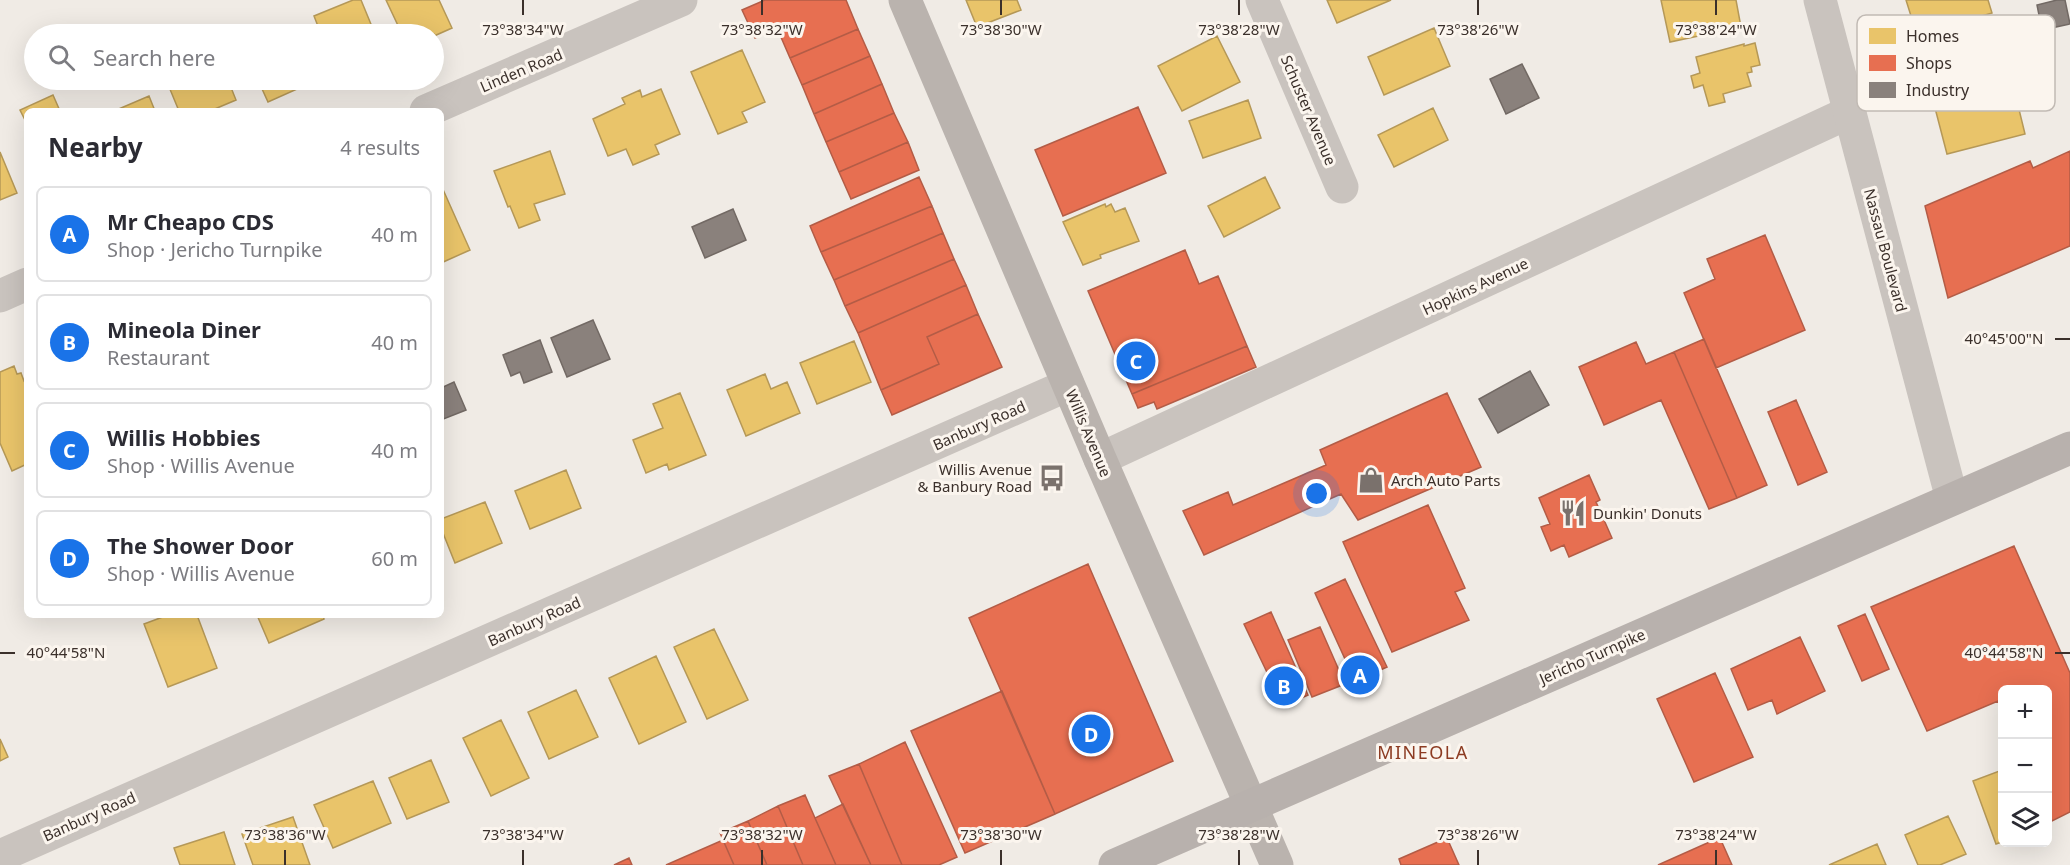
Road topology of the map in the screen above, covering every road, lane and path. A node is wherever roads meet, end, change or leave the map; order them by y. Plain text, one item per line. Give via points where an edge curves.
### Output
1 (681, 0) edge
2 (905, 0) edge
3 (1262, 0) edge
4 (1820, 0) edge
5 (433, 108) edge
6 (1850, 112) junction
7 (1342, 188) dead end
8 (24, 285) edge
9 (0, 296) edge
10 (1068, 385) junction
11 (2070, 448) edge
12 (1100, 459) junction
13 (1952, 499) junction
14 (1250, 805) junction
15 (0, 856) edge
16 (1115, 865) edge
17 (1277, 865) edge

1 - 5 street, Linden Road
2 - 10 main road, Willis Avenue
3 - 7 street, Schuster Avenue
4 - 6 street, Nassau Boulevard
6 - 12 street, Hopkins Avenue
6 - 13 street, Nassau Boulevard
8 - 9 street
10 - 12 main road, Willis Avenue
10 - 15 street, Banbury Road
11 - 13 main road, Jericho Turnpike
12 - 14 main road, Willis Avenue
13 - 14 main road, Jericho Turnpike
14 - 16 main road, Jericho Turnpike
14 - 17 main road, Willis Avenue

